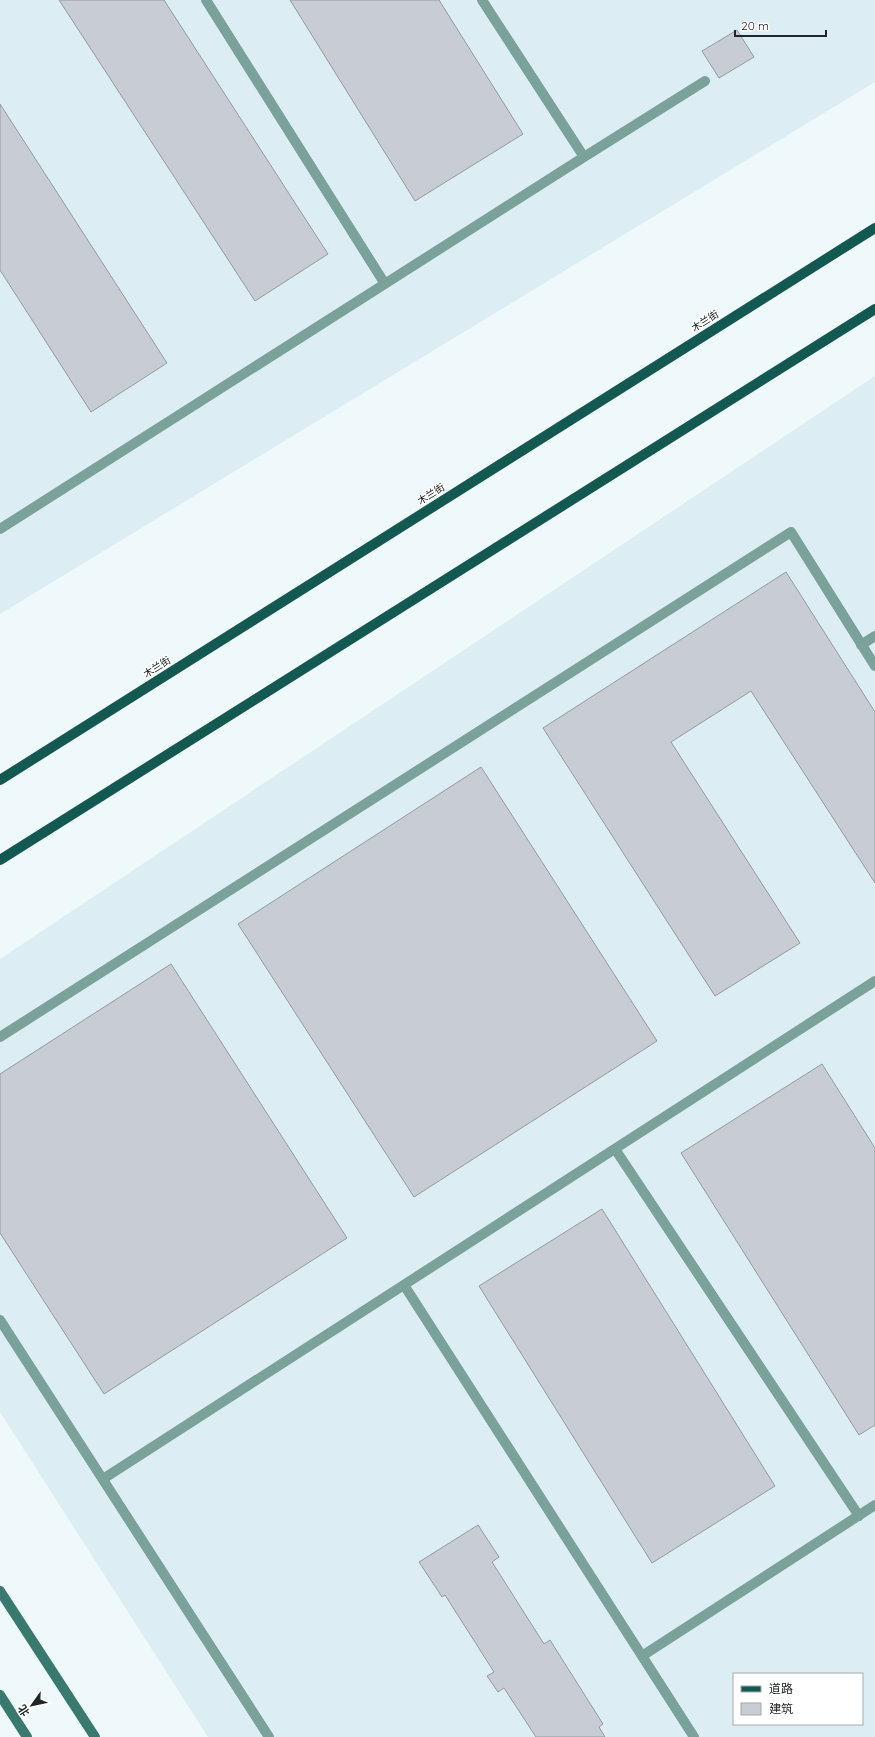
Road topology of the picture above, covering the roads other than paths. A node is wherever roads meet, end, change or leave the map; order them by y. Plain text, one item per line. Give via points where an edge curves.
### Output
1 (206, 0) edge
2 (482, 0) edge
3 (705, 81) dead end
4 (584, 157) junction
5 (875, 228) edge
6 (385, 284) junction
7 (875, 309) edge
8 (0, 529) edge
9 (875, 636) edge
10 (862, 645) junction
11 (875, 666) edge
12 (0, 780) edge
13 (0, 860) edge
14 (875, 981) edge
15 (0, 1037) edge
16 (615, 1149) junction
17 (404, 1285) junction
18 (0, 1320) edge
19 (102, 1479) junction
20 (875, 1505) edge
21 (859, 1516) junction
22 (0, 1591) edge
23 (642, 1656) junction
24 (0, 1695) edge
25 (27, 1737) edge
26 (94, 1737) edge
27 (269, 1737) edge
28 (694, 1737) edge

1 - 6 lane
2 - 4 lane
3 - 4 lane
4 - 6 lane
5 - 12 main road, 木兰街
6 - 8 lane
7 - 13 main road
9 - 10 lane
10 - 11 lane
10 - 15 lane via 791,532
14 - 16 lane
16 - 17 lane
16 - 21 lane
17 - 19 lane
17 - 23 lane
18 - 19 lane
19 - 27 lane
20 - 21 lane
21 - 23 lane
22 - 26 main road
23 - 28 lane
24 - 25 main road

